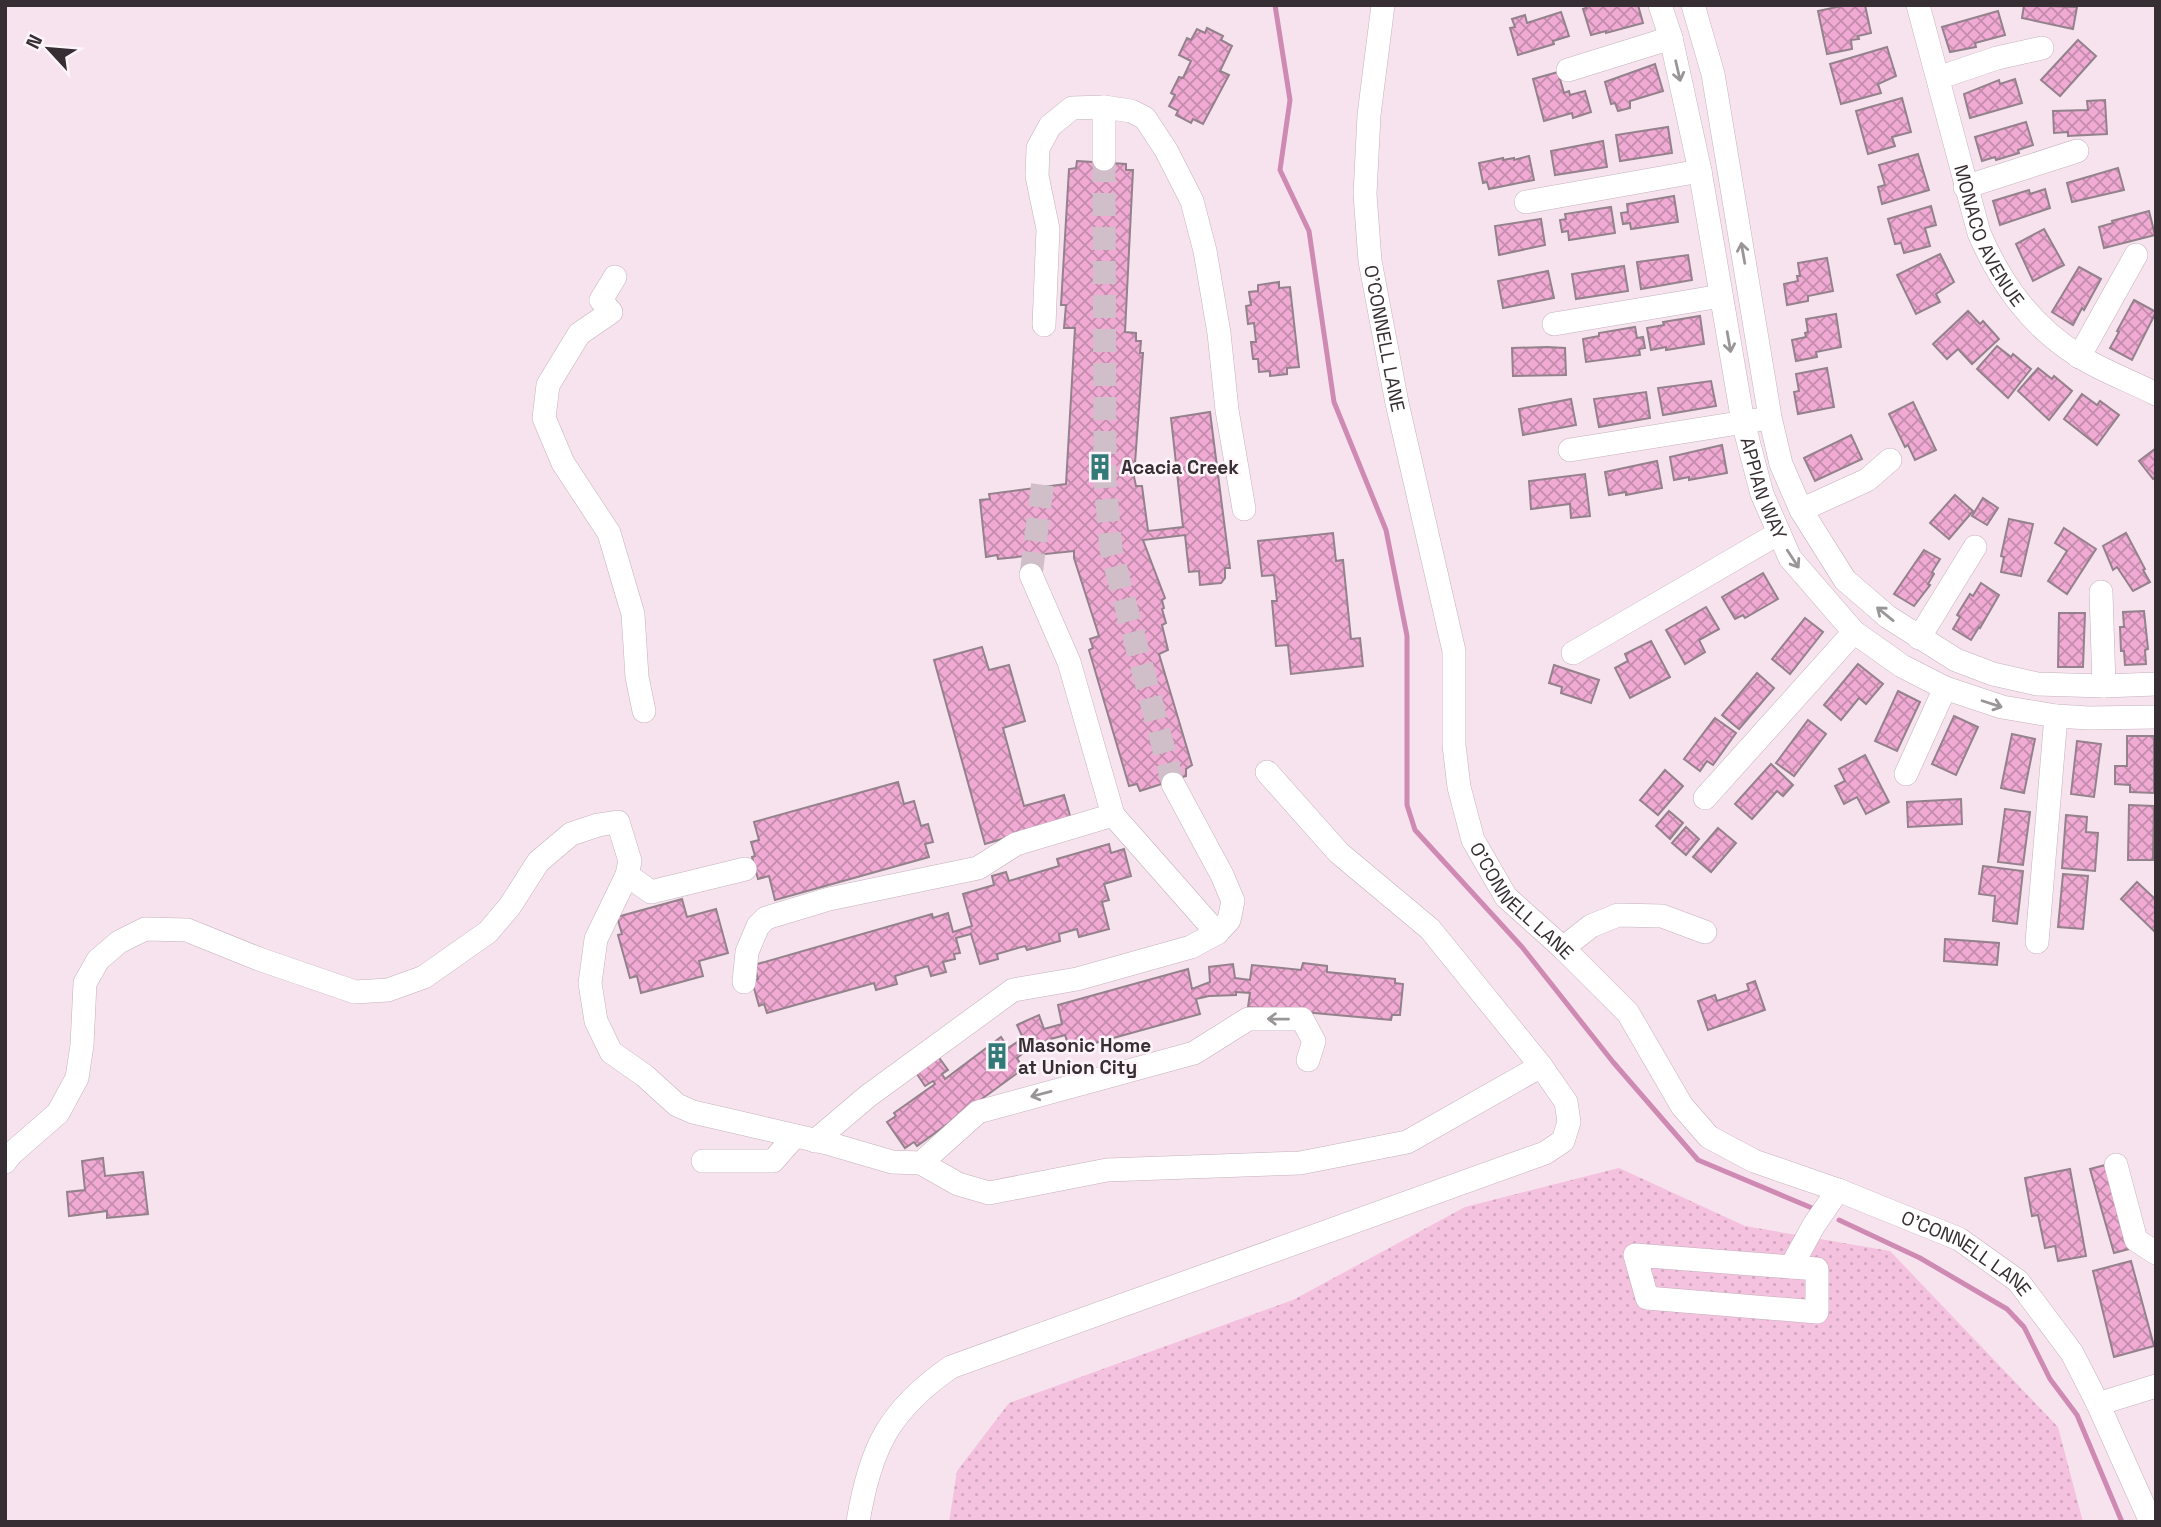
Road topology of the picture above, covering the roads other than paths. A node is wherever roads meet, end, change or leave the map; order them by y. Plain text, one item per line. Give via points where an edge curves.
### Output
1 (1383, 5) edge
2 (1660, 5) edge
3 (1693, 5) edge
4 (1918, 5) edge
5 (1671, 38) junction
6 (2042, 48) dead end
7 (1568, 70) dead end
8 (1938, 78) junction
9 (1104, 107) junction
10 (2077, 151) dead end
11 (1104, 159) tunnel mouth
12 (1700, 171) junction
13 (1965, 187) junction
14 (1526, 202) dead end
15 (2136, 255) dead end
16 (615, 277) dead end
17 (1721, 296) junction
18 (1554, 324) dead end
19 (1044, 325) dead end
20 (2079, 357) junction
21 (2156, 394) edge
22 (1770, 417) junction
23 (1743, 422) junction
24 (1570, 450) dead end
25 (1889, 460) dead end
26 (1244, 509) dead end
27 (1801, 510) junction
28 (1779, 533) junction
29 (1975, 547) dead end
30 (1031, 575) tunnel mouth
31 (1846, 580) junction
32 (2101, 592) dead end
33 (1826, 601) junction
34 (1854, 632) junction
35 (1919, 638) junction
36 (1573, 653) dead end
37 (2156, 684) edge
38 (2104, 686) junction
39 (1945, 688) junction
40 (644, 711) dead end
41 (2056, 716) junction
42 (2156, 717) edge
43 (1267, 772) dead end
44 (1906, 774) dead end
45 (1172, 784) tunnel mouth
46 (1705, 798) dead end
47 (1113, 815) junction
48 (745, 869) dead end
49 (627, 875) junction
50 (1705, 932) dead end
51 (1217, 933) junction
52 (2037, 942) dead end
53 (1563, 948) junction
54 (744, 982) dead end
55 (1308, 1060) dead end
56 (1541, 1066) junction
57 (805, 1138) junction
58 (703, 1161) dead end
59 (5, 1162) edge
60 (921, 1163) junction
61 (2116, 1165) dead end
62 (1847, 1193) junction
63 (2156, 1253) edge
64 (1791, 1267) junction
65 (2156, 1387) edge
66 (2098, 1404) junction
67 (858, 1522) edge
68 (2151, 1522) edge

1 - 53 street, O’CONNELL LANE via 1365,194 1370,261 1454,651 1459,787 1473,840 1506,897
2 - 5 street, APPIAN WAY
22 -> 3 street, APPIAN WAY via 1713,74
4 - 8 street, MONACO AVENUE
5 - 7 street
5 -> 12 street, APPIAN WAY
6 - 8 street
8 - 13 street, MONACO AVENUE
9 - 11 street
9 - 19 street via 1072,108 1050,126 1038,148 1037,176 1048,229
9 - 26 street via 1145,118 1192,201 1219,333
10 - 13 street
12 - 14 street
12 - 17 street, APPIAN WAY
13 - 20 street, MONACO AVENUE via 1990,260 2006,287 2038,326
15 - 20 street
16 - 40 street via 601,300 611,312 579,334 548,386 544,418 563,463 609,533 633,614 636,677
17 - 18 street
17 -> 23 street, APPIAN WAY
20 - 21 street, MONACO AVENUE
22 - 23 street
22 - 27 street, APPIAN WAY via 1781,464
23 - 24 street
23 - 28 street, APPIAN WAY via 1762,494
25 - 27 street via 1867,480
27 - 31 street, APPIAN WAY
28 -> 33 street, APPIAN WAY via 1790,558
28 - 36 street
29 - 35 street
30 - 47 street via 1069,662
31 - 33 street
35 -> 31 street, APPIAN WAY
32 - 38 street
33 - 34 street, APPIAN WAY
34 - 39 street, APPIAN WAY via 1902,666
34 - 46 street
35 - 38 street, APPIAN WAY via 1956,660 1993,674 2037,684
37 - 38 street, APPIAN WAY
39 -> 41 street, APPIAN WAY via 2002,707
39 - 44 street
41 - 42 street, APPIAN WAY
41 - 52 street
43 - 56 street via 1339,853 1430,929
45 - 51 street via 1233,901 1228,920
47 - 51 street
47 - 54 street via 1016,844 978,868 829,899 766,918 747,952
48 - 49 street via 651,892
49 - 57 street via 596,939 590,983 596,1021 611,1052 677,1105
49 - 59 street via 630,861 618,822 571,834 538,862 488,932 424,977 388,990 355,992 187,930 145,929 98,960 85,983 77,1078 58,1113
50 - 53 street via 1662,916 1618,915 1591,926
51 - 57 street via 1191,947 1077,979 1013,990
53 - 62 street, O’CONNELL LANE via 1628,1013 1682,1106 1709,1137 1754,1161
55 -> 60 street via 1314,1041 1302,1019 1248,1019 1194,1053 978,1112
56 - 60 street via 1407,1142 1300,1163 1107,1170 989,1193 958,1184
56 - 67 street via 1566,1102 1569,1122 1563,1141 1545,1153 951,1367 923,1386 878,1443
57 - 58 street via 773,1161
57 - 60 street via 892,1162
61 - 63 street via 2136,1240
62 - 64 street via 1814,1225
62 - 66 street, O’CONNELL LANE via 1959,1239 2018,1280 2072,1353
64 - 64 street via 1816,1269 1817,1312 1647,1298 1635,1255
65 - 66 street
66 - 68 street, O’CONNELL LANE

